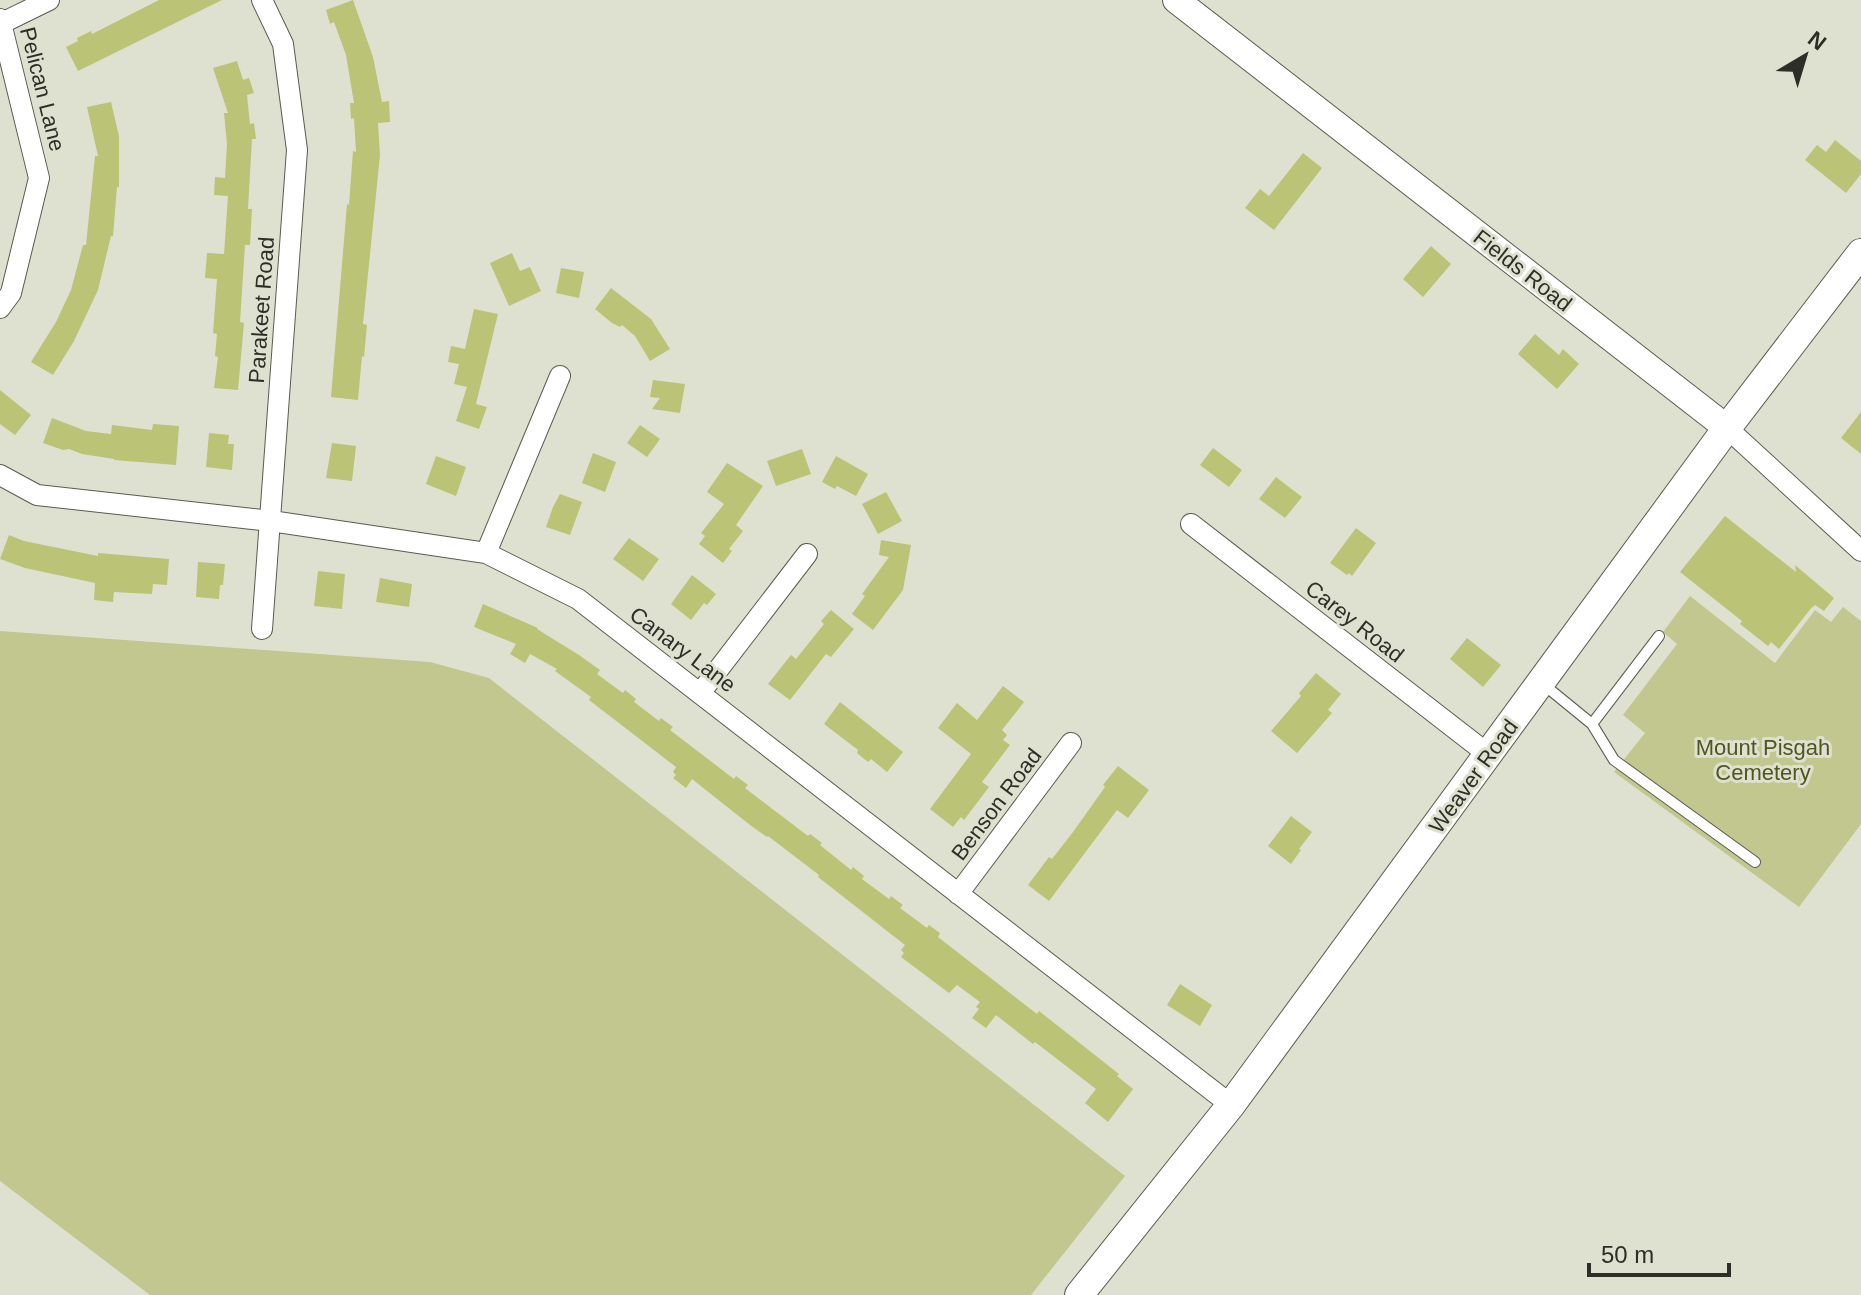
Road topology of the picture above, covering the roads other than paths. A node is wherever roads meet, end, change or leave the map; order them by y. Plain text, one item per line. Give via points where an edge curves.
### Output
1 (49, 0) edge
2 (262, 0) edge
3 (1176, 0) edge
4 (1, 21) edge
5 (1861, 253) edge
6 (0, 308) edge
7 (560, 376) dead end
8 (1727, 428) junction
9 (0, 475) edge
10 (271, 521) junction
11 (1191, 524) dead end
12 (1861, 551) edge
13 (486, 553) junction
14 (807, 554) dead end
15 (262, 629) dead end
16 (1659, 636) dead end
17 (1542, 682) junction
18 (701, 692) junction
19 (1592, 724) junction
20 (1071, 743) dead end
21 (1489, 755) junction
22 (1755, 862) dead end
23 (958, 894) junction
24 (1231, 1105) junction
25 (1079, 1295) edge

1 - 4 street
2 - 10 street, Parakeet Road via 283,44 297,150
3 - 8 street, Fields Road
4 - 6 street, Pelican Lane via 39,178 11,293
5 - 8 main road, Weaver Road
7 - 13 street
8 - 12 street, Fields Road
8 - 17 main road, Weaver Road
9 - 10 street, Canary Lane via 37,495
10 - 13 street, Canary Lane
10 - 15 street, Parakeet Road
11 - 21 street, Carey Road
13 - 18 street, Canary Lane via 578,599
14 - 18 street
16 - 19 lane
17 - 19 lane
17 - 21 main road, Weaver Road
18 - 23 street, Canary Lane
19 - 22 lane via 1614,760
20 - 23 street, Benson Road
21 - 24 main road, Weaver Road
23 - 24 street, Canary Lane
24 - 25 main road, Weaver Road

